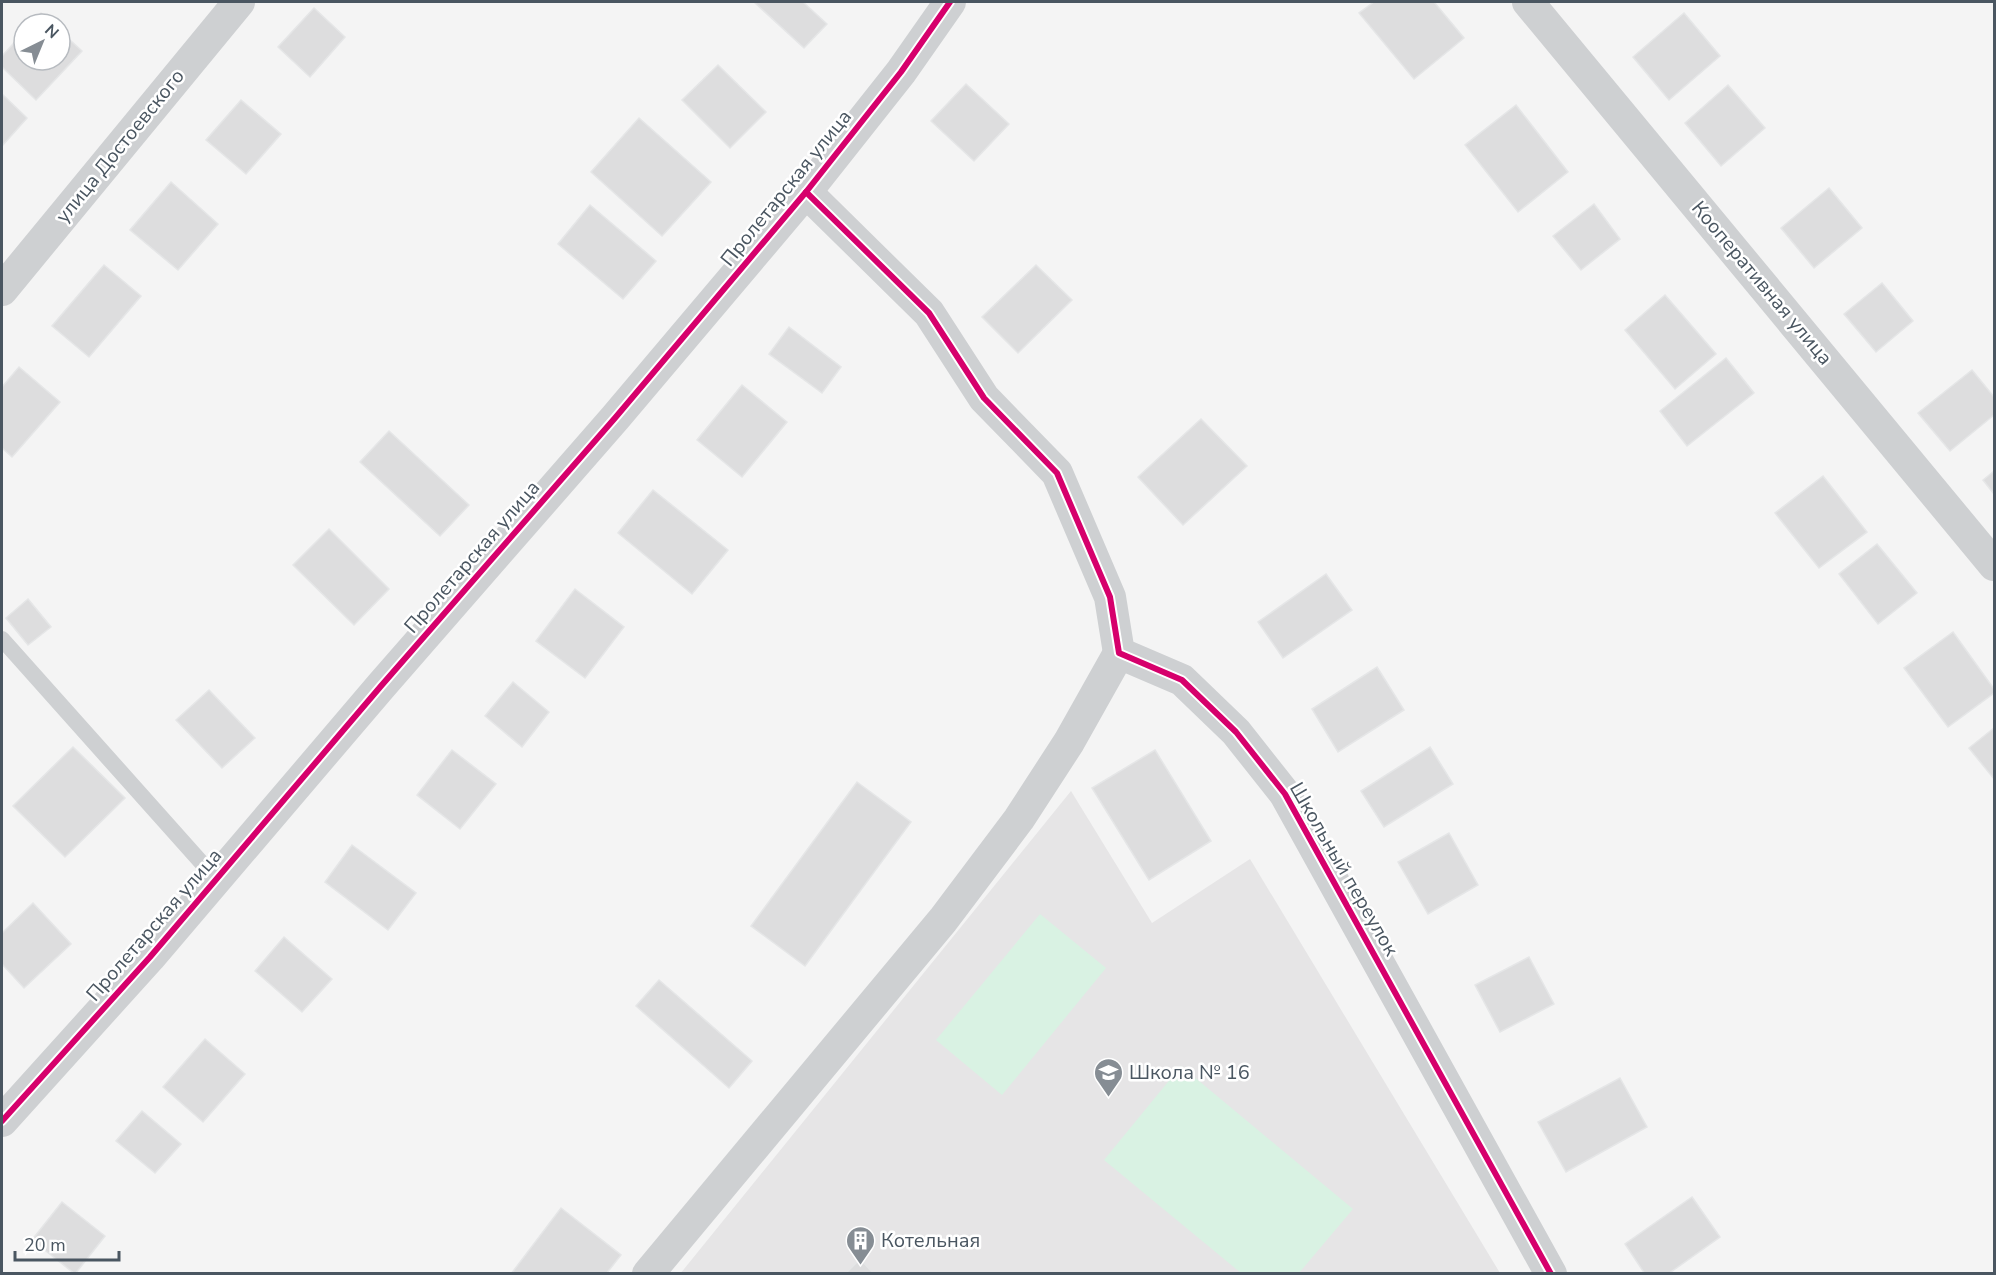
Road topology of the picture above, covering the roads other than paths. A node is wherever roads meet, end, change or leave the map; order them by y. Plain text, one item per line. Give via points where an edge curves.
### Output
1 (239, 2) edge
2 (950, 2) edge
3 (1528, 2) edge
4 (806, 192) junction
5 (2, 290) edge
6 (1995, 565) edge
7 (2, 639) edge
8 (1119, 653) junction
9 (217, 880) junction
10 (2, 1121) edge
11 (648, 1274) edge
12 (1551, 1274) edge

1 - 5 street, улица Достоевского
2 - 4 street, Пролетарская улица via 901,72
3 - 6 street, Кооперативная улица
4 - 8 street via 929,313 984,398 1057,473 1110,597
4 - 9 street, Пролетарская улица
7 - 9 lane
8 - 11 street via 1069,742 1019,819 943,920
8 - 12 street, Школьный переулок via 1182,680 1236,732 1285,794
9 - 10 street, Пролетарская улица

